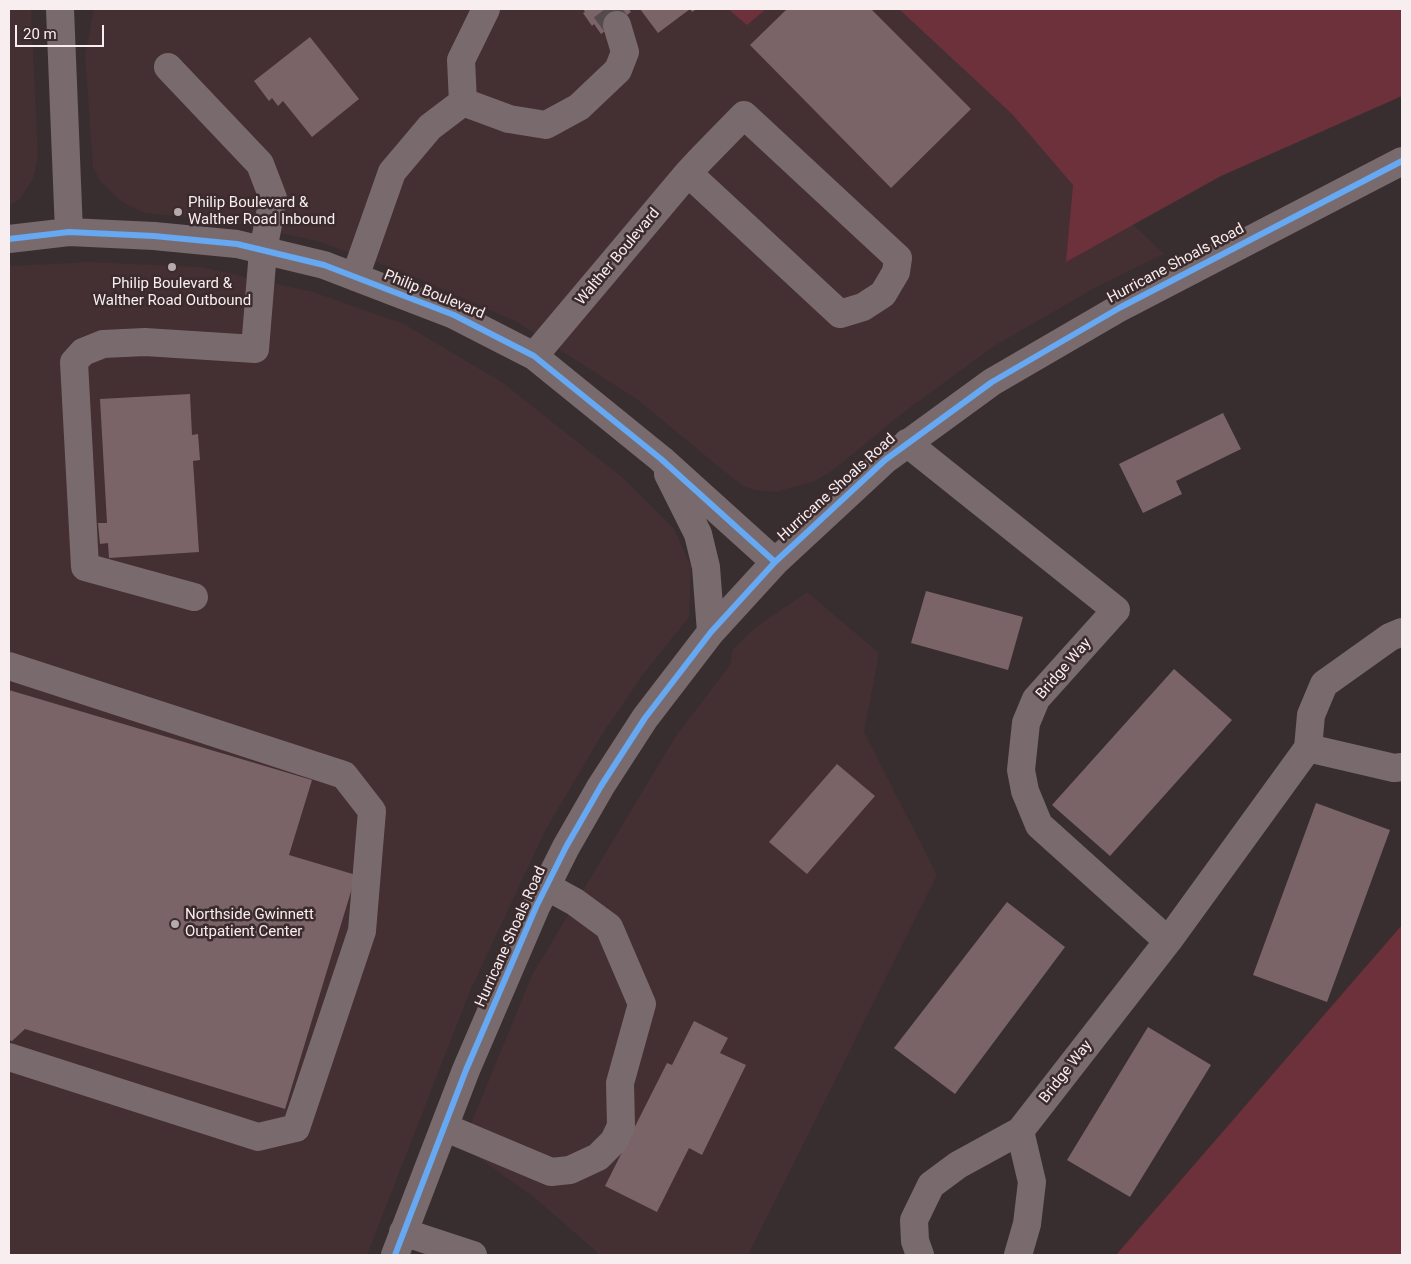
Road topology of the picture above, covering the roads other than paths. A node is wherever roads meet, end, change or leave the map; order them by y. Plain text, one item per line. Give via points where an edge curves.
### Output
1 (60, 9) edge
2 (486, 9) edge
3 (616, 25) tunnel mouth
4 (168, 67) dead end
5 (463, 102) junction
6 (1402, 161) edge
7 (695, 165) junction
8 (69, 232) junction
9 (9, 239) edge
10 (263, 251) junction
11 (355, 277) junction
12 (534, 356) junction
13 (907, 442) junction
14 (661, 459) junction
15 (774, 562) junction
16 (194, 597) dead end
17 (711, 632) junction
18 (1402, 632) edge
19 (9, 666) edge
20 (1308, 748) junction
21 (1402, 767) edge
22 (546, 886) junction
23 (1168, 941) junction
24 (9, 1057) edge
25 (444, 1127) junction
26 (1020, 1131) junction
27 (399, 1244) edge
28 (473, 1255) edge
29 (920, 1255) edge
30 (1018, 1255) edge

1 - 8 street
2 - 5 street via 461,60
3 - 5 street via 625,52 618,70 580,107 546,125 509,119
4 - 10 street via 260,164 273,198
5 - 11 street via 430,127 392,172
6 - 13 street, Hurricane Shoals Road via 1121,307 992,382
7 - 7 street, Walther Boulevard via 744,115 898,258 896,272 883,294 863,307 840,314
7 - 12 street, Walther Boulevard
8 - 9 street, Philip Boulevard
8 - 10 street, Philip Boulevard via 163,236 237,244
10 - 11 street, Philip Boulevard
10 - 16 street via 254,349 145,342 104,344 83,352 74,362 85,567
11 - 12 street, Philip Boulevard via 454,315
12 - 14 street, Philip Boulevard
13 - 15 street, Hurricane Shoals Road via 851,489
13 - 23 street, Bridge Way via 1116,610 1036,699 1026,723 1021,770 1025,791 1040,824
14 - 15 street, Philip Boulevard
14 - 17 street via 698,534 706,567
15 - 17 street, Hurricane Shoals Road
17 - 22 street, Hurricane Shoals Road via 645,718 601,786
18 - 20 street via 1324,684 1311,715
19 - 24 street via 344,775 372,811 362,931 296,1128 258,1137
20 - 21 street via 1394,768
20 - 23 street, Bridge Way
22 - 25 street, Hurricane Shoals Road
22 - 25 street via 609,927 642,1004 620,1083 621,1126 614,1141 598,1157 570,1170 551,1172
23 - 26 street, Bridge Way
25 - 27 street, Hurricane Shoals Road
26 - 29 street, Bridge Way via 958,1165 931,1185 914,1220 915,1242
26 - 30 street via 1032,1182 1027,1224
27 - 28 street

